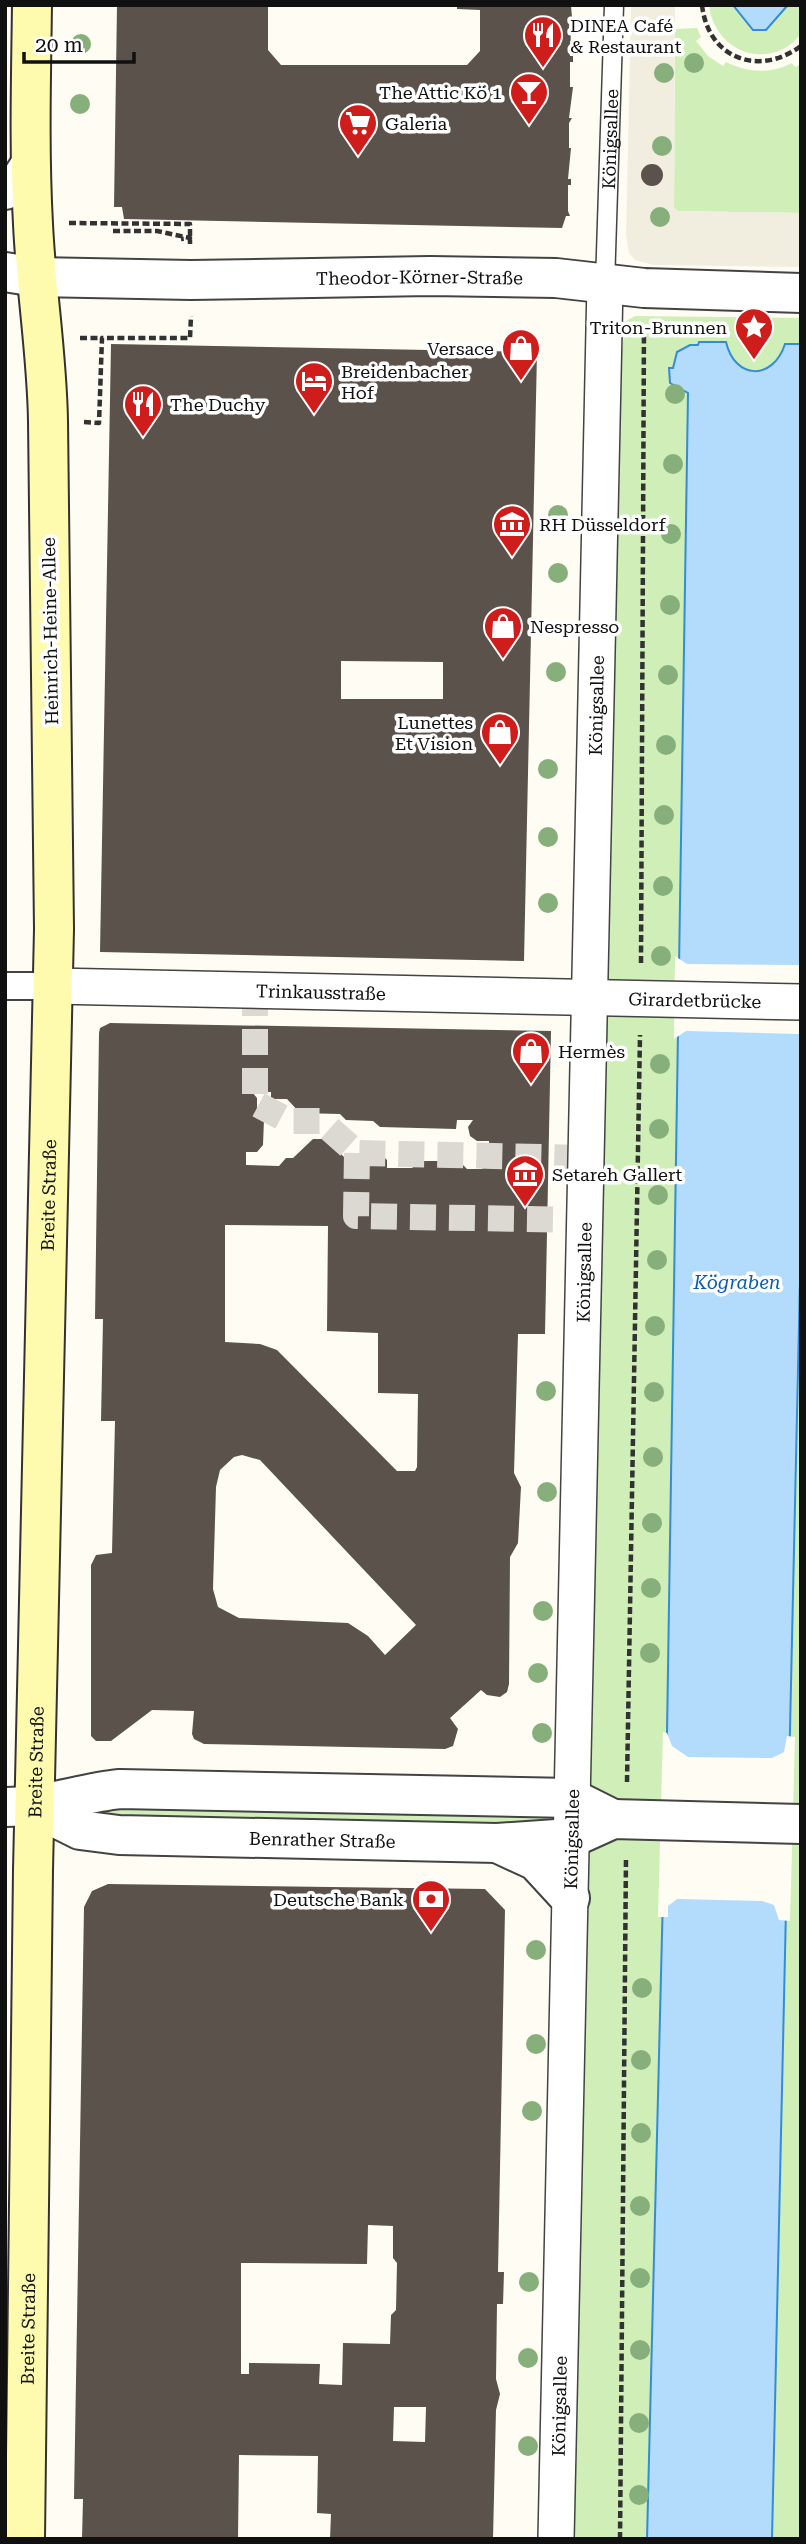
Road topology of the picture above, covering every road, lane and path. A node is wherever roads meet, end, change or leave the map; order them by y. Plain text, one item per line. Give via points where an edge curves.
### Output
1 (32, 5) edge
2 (614, 5) edge
3 (702, 5) edge
4 (801, 46) edge
5 (18, 177) edge
6 (33, 223) junction
7 (190, 224) dead end
8 (113, 231) dead end
9 (168, 240) dead end
10 (21, 275) edge
11 (605, 284) junction
12 (644, 288) junction
13 (801, 293) edge
14 (190, 338) dead end
15 (99, 424) dead end
16 (5, 986) edge
17 (53, 986) junction
18 (588, 998) junction
19 (647, 1000) junction
20 (801, 1002) edge
21 (571, 1798) junction
22 (20, 1807) edge
23 (626, 1819) junction
24 (801, 1824) edge
25 (571, 1838) junction
26 (497, 1843) junction
27 (569, 1898) junction
28 (25, 2539) edge
29 (556, 2539) edge
30 (621, 2539) edge

1 - 5 main road, Heinrich-Heine-Allee
2 - 11 lane, Königsallee
3 - 4 path via 718,44 743,60 774,61
5 - 6 main road, Heinrich-Heine-Allee
6 - 7 path
6 - 10 main road, Heinrich-Heine-Allee
8 - 9 path via 157,231 190,238
10 - 11 street, Theodor-Körner-Straße via 248,281 430,276 556,278
10 - 17 main road, Heinrich-Heine-Allee via 46,348
11 - 12 street, Theodor-Körner-Straße
11 - 18 street, Königsallee
12 - 13 street, Theodor-Körner-Straße
12 - 19 path
14 - 15 path via 102,338
16 - 17 street
17 - 18 street, Trinkausstraße
17 - 22 main road, Breite Straße
18 - 19 street, Girardetbrücke
18 - 21 street, Königsallee
19 - 20 street, Girardetbrücke
19 - 23 path
21 - 22 street, Benrather Straße via 120,1789
21 - 23 street, Benrather Straße
21 - 25 street, Königsallee
22 - 26 street, Benrather Straße via 80,1830 119,1835
22 - 28 main road, Breite Straße
23 - 24 street, Benrather Straße
23 - 25 street, Benrather Straße
23 - 30 path
25 - 26 street, Benrather Straße
25 - 27 street, Königsallee
26 - 27 street via 536,1861
27 - 29 street, Königsallee

